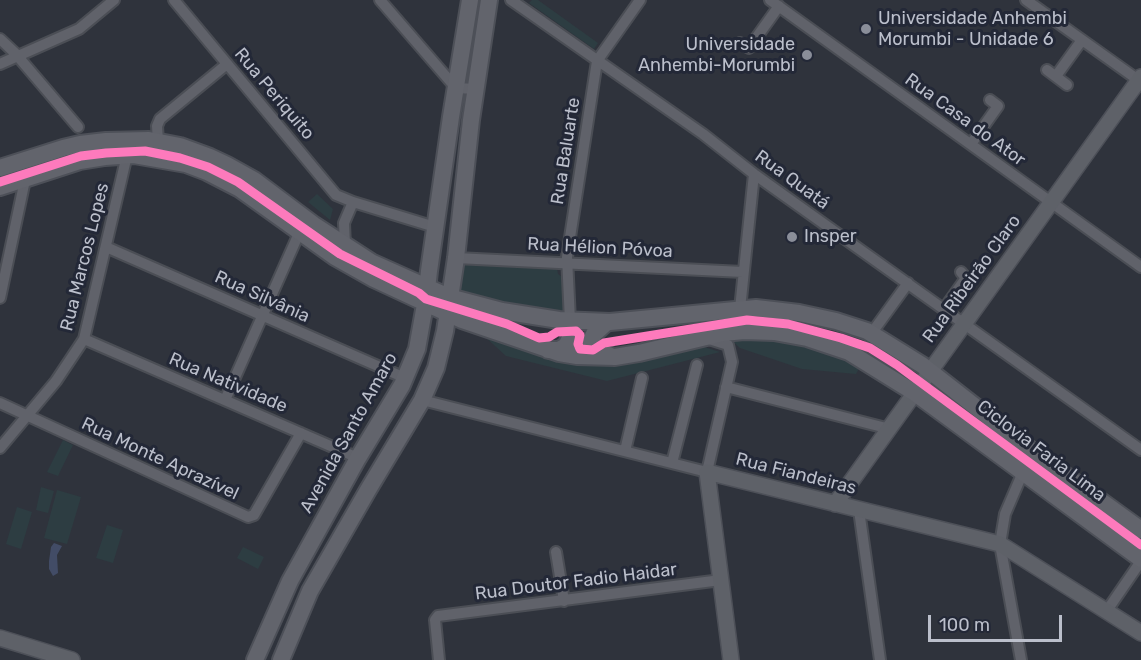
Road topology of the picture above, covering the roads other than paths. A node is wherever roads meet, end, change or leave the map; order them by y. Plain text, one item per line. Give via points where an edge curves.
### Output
1 (114, 0) edge
2 (174, 0) edge
3 (380, 0) edge
4 (470, 0) edge
5 (489, 0) edge
6 (511, 0) edge
7 (640, 0) edge
8 (1026, 0) edge
9 (774, 3) edge
10 (0, 39) edge
11 (1082, 40) junction
12 (740, 43) dead end
13 (18, 57) junction
14 (597, 61) junction
15 (0, 64) edge
16 (227, 64) junction
17 (1140, 80) edge
18 (1067, 85) dead end
19 (456, 88) junction
20 (476, 89) junction
21 (990, 100) dead end
22 (78, 127) dead end
23 (158, 142) junction
24 (971, 144) junction
25 (127, 155) junction
26 (0, 168) edge
27 (754, 174) junction
28 (25, 180) junction
29 (0, 187) edge
30 (353, 202) junction
31 (1052, 202) junction
32 (435, 227) junction
33 (300, 231) junction
34 (345, 246) junction
35 (106, 247) junction
36 (456, 258) junction
37 (567, 263) junction
38 (1141, 267) edge
39 (743, 272) junction
40 (961, 272) dead end
41 (908, 283) junction
42 (427, 296) junction
43 (0, 298) edge
44 (448, 305) junction
45 (740, 309) junction
46 (944, 309) junction
47 (263, 315) junction
48 (570, 321) junction
49 (607, 322) junction
50 (964, 324) junction
51 (755, 331) junction
52 (871, 334) junction
53 (700, 338) junction
54 (84, 339) junction
55 (544, 350) junction
56 (615, 357) junction
57 (697, 365) dead end
58 (930, 372) junction
59 (405, 378) junction
60 (642, 378) dead end
61 (726, 387) junction
62 (915, 393) junction
63 (225, 400) junction
64 (422, 400) junction
65 (0, 403) edge
66 (27, 415) junction
67 (890, 429) junction
68 (301, 433) junction
69 (0, 448) edge
70 (1141, 450) edge
71 (625, 451) junction
72 (1032, 451) junction
73 (358, 458) junction
74 (672, 463) junction
75 (707, 472) junction
76 (1023, 473) junction
77 (835, 504) junction
78 (859, 510) junction
79 (1141, 530) edge
80 (1000, 544) junction
81 (556, 552) dead end
82 (1141, 560) edge
83 (721, 580) junction
84 (564, 601) junction
85 (1106, 612) junction
86 (1141, 633) edge
87 (0, 638) edge
88 (72, 660) edge
89 (255, 660) edge
90 (281, 660) edge
91 (439, 660) edge
92 (731, 660) edge
93 (880, 660) edge
94 (1021, 660) edge

1 - 13 street via 79,29
2 - 16 street, Rua Periquito
3 - 19 street
4 - 19 main road, Avenida Santo Amaro
5 - 20 main road
6 - 14 street, Rua Quatá
7 - 14 street, Rua Baluarte
8 - 11 street
9 - 12 street via 749,48
9 - 24 street, Rua Casa do Ator
10 - 13 street
11 - 17 street
11 - 18 street via 1052,73
13 - 15 street
13 - 22 street
14 - 27 street, Rua Quatá
14 - 37 street, Rua Baluarte
16 - 23 street via 160,119
16 - 30 street, Rua Periquito via 332,190
17 - 31 street, Rua Ribeirão Claro
19 - 20 street
19 - 32 main road, Avenida Santo Amaro
20 - 36 main road
21 - 24 street via 998,106
23 - 26 main road via 80,144
23 - 34 main road via 210,157 254,180
24 - 31 street, Rua Casa do Ator
25 - 28 main road via 80,161
25 - 33 main road via 177,162 207,172 240,189
25 - 35 street, Rua Marcos Lopes
27 - 39 street
27 - 41 street, Rua Quatá
28 - 29 main road
28 - 43 street
30 - 32 street, Rua Periquito
30 - 34 street via 344,223
31 - 38 street, Rua Casa do Ator
31 - 50 street, Rua Ribeirão Claro
32 - 42 main road, Avenida Santo Amaro
33 - 42 main road via 374,279
33 - 47 street
34 - 42 main road
35 - 47 street, Rua Silvânia
35 - 54 street, Rua Marcos Lopes
36 - 37 street, Rua Hélion Póvoa
36 - 44 main road
37 - 39 street, Rua Hélion Póvoa
37 - 48 street, Rua Baluarte
39 - 45 street
40 - 46 street via 966,278
41 - 46 street, Rua Quatá
41 - 52 street
42 - 44 main road
42 - 59 main road, Avenida Santo Amaro via 417,349
44 - 48 main road
44 - 55 main road
44 - 64 main road via 436,368
45 - 49 main road
45 - 51 street
45 - 52 main road via 799,313
46 - 50 street, Rua Quatá
47 - 59 street, Rua Silvânia
47 - 63 street
48 - 49 main road
48 - 55 main road via 566,346
49 - 56 main road via 592,337 590,347
50 - 58 street, Rua Ribeirão Claro
50 - 70 street, Rua Quatá
51 - 53 main road
51 - 62 main road via 807,338 849,352
52 - 58 main road
53 - 56 main road
53 - 61 street via 726,343 730,348 732,362
54 - 63 street, Rua Natividade
54 - 66 street, Rua Marcos Lopes
55 - 56 main road
57 - 74 street
58 - 62 street, Rua Ribeirão Claro
58 - 72 main road
59 - 73 main road, Avenida Santo Amaro
60 - 71 street
61 - 67 street
61 - 75 street
62 - 67 street, Rua Ribeirão Claro
62 - 76 main road
63 - 68 street, Rua Natividade
64 - 71 street, Rua Fiandeiras
64 - 90 main road via 310,591
65 - 66 street, Rua Monte Aprazível
66 - 68 street, Rua Monte Aprazível via 248,517 254,515
66 - 69 street, Rua Marcos Lopes
67 - 77 street, Rua Ribeirão Claro
68 - 73 street, Rua Natividade
71 - 74 street, Rua Fiandeiras
72 - 76 street
72 - 79 main road
73 - 89 main road, Avenida Santo Amaro via 290,582
74 - 75 street, Rua Fiandeiras
75 - 77 street, Rua Fiandeiras
75 - 83 street
76 - 80 street via 1005,514
76 - 82 main road
77 - 78 street, Rua Fiandeiras
78 - 80 street, Rua Fiandeiras
78 - 93 street
80 - 85 street, Rua Fiandeiras
80 - 94 street
81 - 84 street
82 - 85 street
83 - 84 street, Rua Doutor Fadio Haidar
83 - 92 street
84 - 91 street, Rua Doutor Fadio Haidar via 436,616
85 - 86 street, Rua Fiandeiras
87 - 88 street

